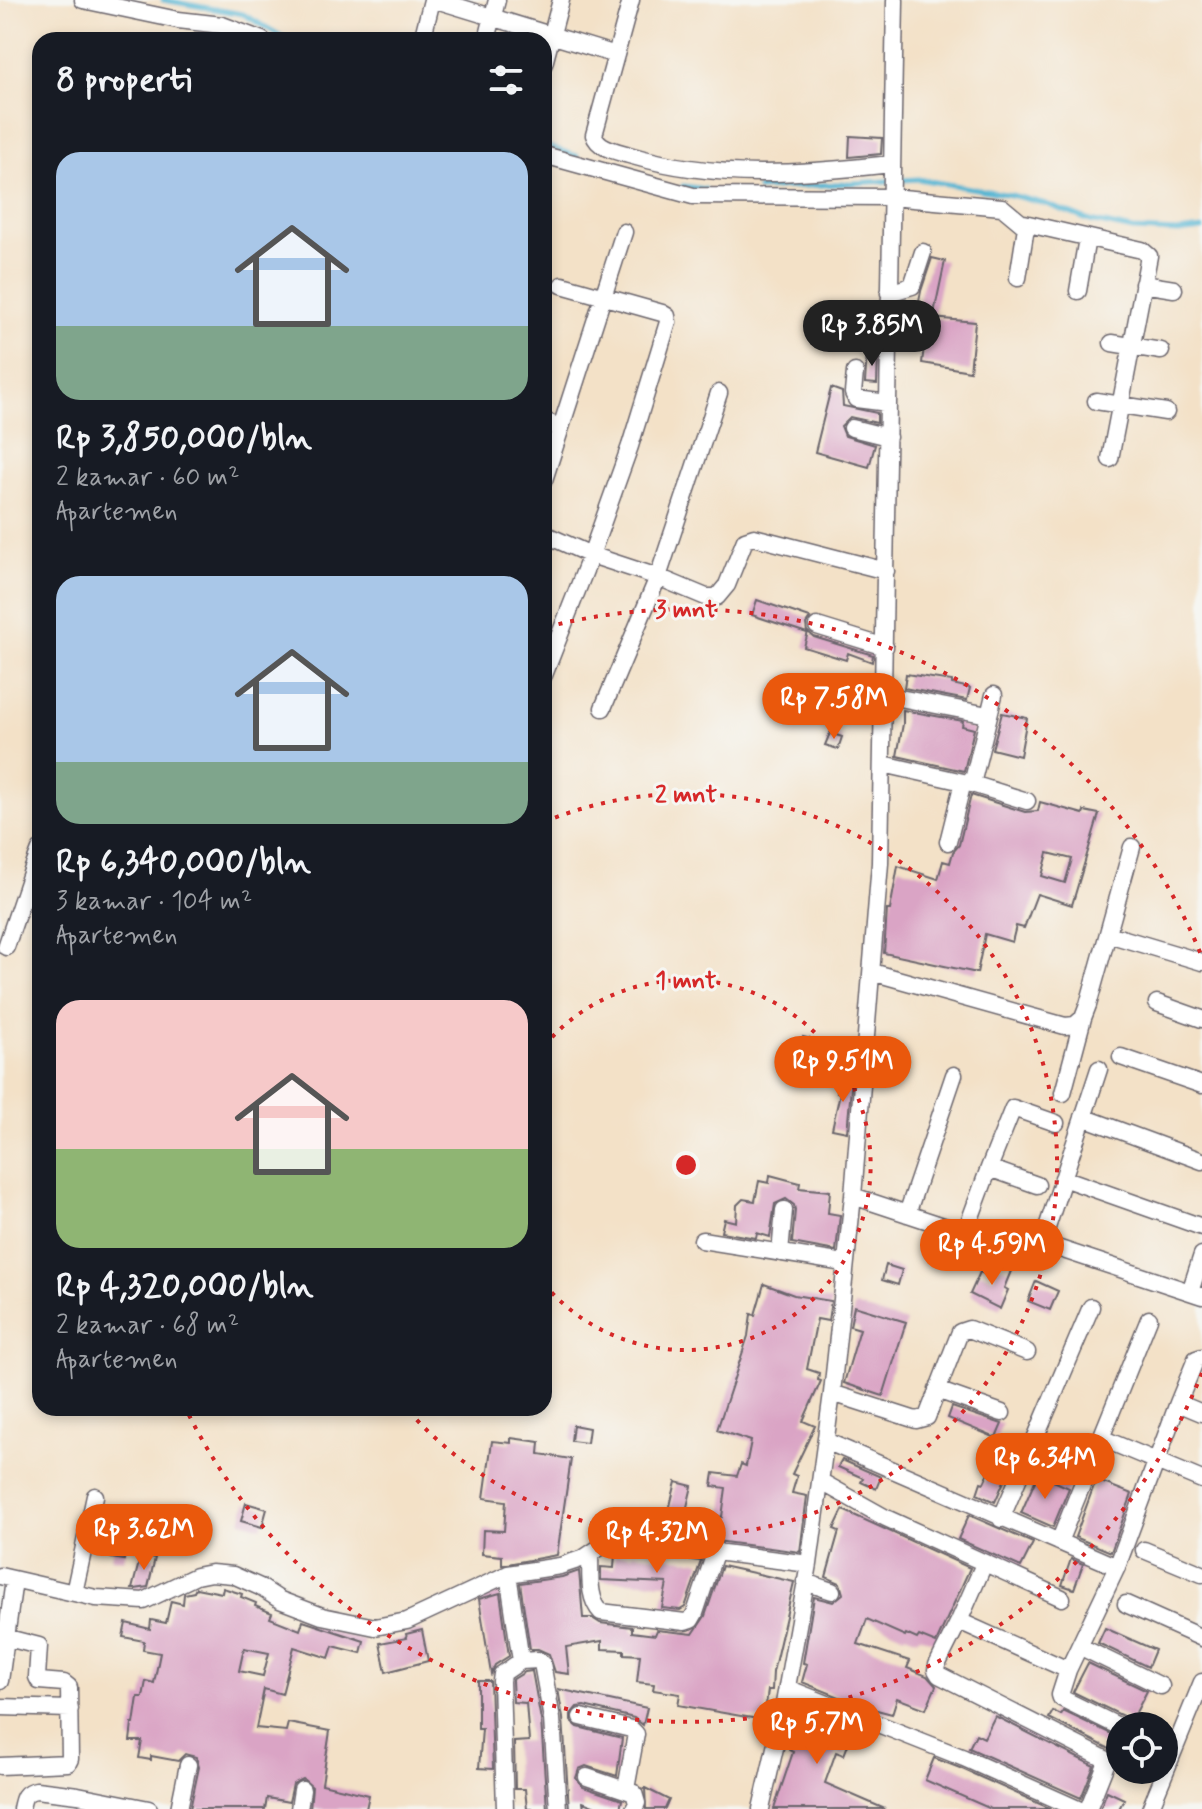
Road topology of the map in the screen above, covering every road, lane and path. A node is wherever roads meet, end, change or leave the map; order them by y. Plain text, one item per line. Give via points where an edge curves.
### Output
1 (83, 0) edge
2 (434, 0) edge
3 (497, 0) edge
4 (561, 0) edge
5 (631, 0) edge
6 (895, 6) edge
7 (492, 17) junction
8 (241, 32) edge
9 (424, 32) edge
10 (489, 32) edge
11 (541, 32) edge
12 (552, 32) edge
13 (552, 35) edge
14 (616, 55) junction
15 (552, 157) edge
16 (891, 167) junction
17 (891, 193) junction
18 (1024, 223) junction
19 (624, 232) dead end
20 (1087, 238) junction
21 (923, 252) dead end
22 (1018, 278) dead end
23 (1143, 284) junction
24 (562, 285) dead end
25 (1174, 289) dead end
26 (1078, 291) dead end
27 (889, 293) junction
28 (603, 298) junction
29 (1112, 343) dead end
30 (1131, 346) junction
31 (1161, 351) dead end
32 (855, 372) dead end
33 (719, 393) dead end
34 (1096, 401) dead end
35 (888, 403) junction
36 (1120, 405) junction
37 (1166, 412) dead end
38 (552, 424) edge
39 (561, 427) junction
40 (852, 428) dead end
41 (888, 437) junction
42 (552, 455) edge
43 (1110, 459) dead end
44 (552, 538) edge
45 (591, 555) junction
46 (886, 571) junction
47 (658, 577) junction
48 (817, 626) dead end
49 (885, 647) junction
50 (552, 655) edge
51 (884, 695) junction
52 (994, 695) dead end
53 (603, 708) dead end
54 (988, 715) junction
55 (883, 764) junction
56 (967, 783) junction
57 (1027, 801) dead end
58 (948, 842) dead end
59 (1132, 847) dead end
60 (32, 885) edge
61 (1108, 934) junction
62 (6, 947) dead end
63 (1202, 962) edge
64 (872, 972) junction
65 (1157, 1003) dead end
66 (1083, 1018) junction
67 (1202, 1019) edge
68 (1121, 1057) dead end
69 (1099, 1069) dead end
70 (954, 1075) dead end
71 (1202, 1085) edge
72 (1063, 1093) dead end
73 (1083, 1117) junction
74 (1056, 1123) dead end
75 (1202, 1161) edge
76 (989, 1168) junction
77 (1063, 1178) junction
78 (1037, 1185) dead end
79 (853, 1196) junction
80 (784, 1210) dead end
81 (907, 1214) junction
82 (1202, 1227) edge
83 (965, 1233) junction
84 (702, 1240) dead end
85 (1042, 1243) junction
86 (780, 1253) junction
87 (1202, 1255) edge
88 (844, 1263) junction
89 (1196, 1294) edge
90 (1091, 1307) dead end
91 (1149, 1319) dead end
92 (1027, 1352) dead end
93 (1202, 1357) edge
94 (937, 1390) junction
95 (832, 1393) junction
96 (1178, 1403) junction
97 (1002, 1413) dead end
98 (1202, 1413) edge
99 (1101, 1438) junction
100 (826, 1441) junction
101 (1157, 1460) junction
102 (1202, 1480) edge
103 (820, 1481) junction
104 (95, 1496) dead end
105 (1001, 1519) junction
106 (1059, 1542) junction
107 (716, 1550) junction
108 (1144, 1550) dead end
109 (590, 1554) junction
110 (809, 1564) junction
111 (984, 1564) junction
112 (1117, 1567) junction
113 (508, 1574) junction
114 (1202, 1574) edge
115 (7, 1578) edge
116 (805, 1582) junction
117 (832, 1591) dead end
118 (74, 1593) junction
119 (1062, 1598) dead end
120 (1126, 1604) dead end
121 (959, 1621) junction
122 (3, 1636) edge
123 (1202, 1638) edge
124 (1081, 1647) junction
125 (521, 1661) junction
126 (1068, 1670) junction
127 (0, 1681) edge
128 (1202, 1682) edge
129 (1161, 1686) dead end
130 (787, 1688) junction
131 (0, 1707) edge
132 (70, 1709) junction
133 (581, 1717) dead end
134 (1106, 1720) edge
135 (188, 1765) dead end
136 (0, 1766) edge
137 (587, 1777) dead end
138 (626, 1789) junction
139 (302, 1790) dead end
140 (76, 1802) edge
141 (21, 1809) edge
142 (149, 1809) edge
143 (179, 1809) edge
144 (299, 1809) edge
145 (505, 1809) edge
146 (558, 1809) edge
147 (634, 1809) edge
148 (761, 1809) edge
149 (1078, 1809) edge
150 (1088, 1809) edge
151 (1150, 1809) edge

1 - 8 street
2 - 7 street
2 - 9 street
3 - 7 street
4 - 12 street
5 - 14 street
6 - 16 street
7 - 10 street
7 - 11 street
13 - 14 street
14 - 16 street via 594,135 600,144 669,165 734,172 801,174
15 - 17 street via 693,196
16 - 17 street
17 - 18 street via 1002,207
17 - 27 street
18 - 20 street
18 - 22 street
19 - 28 street
20 - 23 street via 1146,252
20 - 26 street
21 - 27 street via 912,286
23 - 25 street
23 - 30 street
24 - 28 street
27 - 35 street
28 - 39 street
28 - 45 street via 662,313 668,322
29 - 30 street
30 - 31 street
30 - 36 street
32 - 35 street via 856,399
33 - 47 street
34 - 36 street
35 - 41 street
36 - 37 street
36 - 43 street
38 - 39 street
39 - 42 street
40 - 41 street
41 - 46 street
44 - 45 street
45 - 47 street
45 - 50 street
46 - 47 street via 754,537 745,540 717,597
46 - 49 street
47 - 53 street
48 - 49 street
49 - 51 street
51 - 54 street
51 - 55 street
52 - 54 street
54 - 56 street
55 - 56 street
55 - 64 street
56 - 57 street
56 - 58 street
59 - 61 street
60 - 62 street
61 - 63 street
61 - 66 street
64 - 66 street via 1065,1026
64 - 79 street
65 - 67 street
66 - 72 street
68 - 71 street
69 - 73 street
70 - 81 street
73 - 75 street
73 - 77 street
74 - 76 street via 1013,1108
76 - 78 street
76 - 83 street
77 - 82 street
77 - 85 street
79 - 81 street
79 - 88 street
80 - 86 street
81 - 83 street
83 - 85 street via 1022,1255
84 - 86 street
85 - 89 street
86 - 88 street
87 - 89 street
88 - 95 street
90 - 105 street
91 - 99 street
92 - 94 street via 964,1329
93 - 96 street via 1196,1359
94 - 95 street via 927,1417 916,1420
94 - 97 street
95 - 100 street
96 - 98 street
96 - 101 street
99 - 101 street
99 - 106 street
100 - 103 street
100 - 105 street
101 - 102 street
101 - 112 street
103 - 110 street
103 - 111 street
104 - 118 street
105 - 106 street
106 - 112 street
107 - 109 street via 622,1540
107 - 109 street via 695,1613 685,1622 601,1612 592,1597
107 - 110 street
108 - 114 street
109 - 113 street via 560,1566
110 - 116 street
111 - 119 street
111 - 121 street
112 - 124 street
113 - 118 street via 407,1621 375,1627 322,1616 233,1575 196,1576 144,1601
113 - 125 street
115 - 118 street
115 - 122 street
116 - 117 street
116 - 130 street
120 - 123 street
121 - 126 street
121 - 150 street via 937,1665 939,1675 1105,1759
122 - 127 street
122 - 132 street via 39,1646 37,1677 69,1687
124 - 126 street
124 - 129 street
125 - 145 street via 502,1674 501,1681
125 - 146 street via 542,1663
126 - 134 street via 1061,1698
128 - 151 street
130 - 148 street
130 - 149 street
131 - 132 street
132 - 136 street via 68,1763
133 - 138 street via 636,1734
135 - 143 street
137 - 138 street
138 - 147 street via 637,1798
139 - 144 street
140 - 141 street via 29,1791
140 - 142 street

